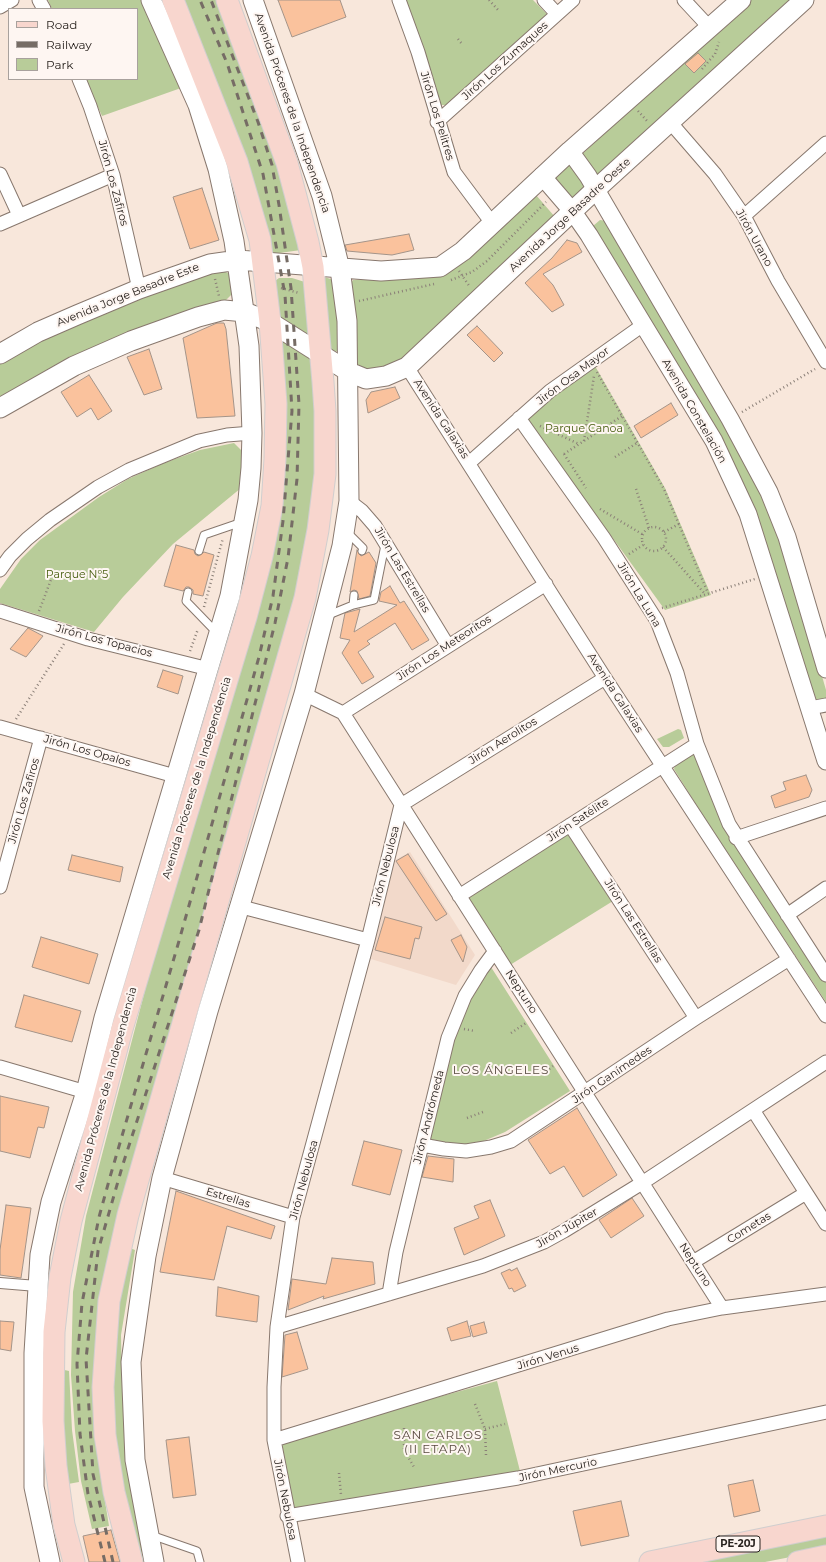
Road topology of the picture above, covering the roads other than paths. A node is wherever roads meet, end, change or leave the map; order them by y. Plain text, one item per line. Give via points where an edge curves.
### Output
1 (12, 0) edge
2 (151, 0) edge
3 (173, 0) edge
4 (227, 0) edge
5 (254, 0) edge
6 (399, 0) edge
7 (544, 0) edge
8 (573, 0) edge
9 (684, 0) edge
10 (740, 0) edge
11 (804, 0) edge
12 (0, 7) edge
13 (557, 14) junction
14 (714, 34) junction
15 (79, 80) edge
16 (437, 122) junction
17 (670, 122) junction
18 (823, 150) edge
19 (570, 151) junction
20 (0, 174) edge
21 (113, 175) junction
22 (542, 176) junction
23 (596, 190) junction
24 (573, 212) junction
25 (19, 215) junction
26 (744, 216) junction
27 (492, 223) junction
28 (0, 224) edge
29 (263, 262) junction
30 (239, 267) junction
31 (313, 267) junction
32 (340, 269) junction
33 (139, 289) junction
34 (245, 312) junction
35 (270, 322) junction
36 (643, 325) junction
37 (0, 354) edge
38 (321, 355) junction
39 (823, 364) edge
40 (407, 367) junction
41 (349, 372) junction
42 (0, 408) edge
43 (520, 418) junction
44 (252, 433) junction
45 (469, 463) junction
46 (349, 501) junction
47 (244, 521) junction
48 (345, 530) junction
49 (386, 544) junction
50 (199, 551) dead end
51 (362, 551) dead end
52 (0, 570) edge
53 (546, 584) junction
54 (188, 592) dead end
55 (354, 595) dead end
56 (352, 605) junction
57 (0, 611) edge
58 (324, 617) junction
59 (219, 635) junction
60 (448, 646) junction
61 (209, 669) junction
62 (826, 669) edge
63 (605, 678) junction
64 (304, 694) junction
65 (818, 706) edge
66 (343, 713) junction
67 (4, 728) edge
68 (42, 738) junction
69 (697, 744) junction
70 (826, 761) edge
71 (662, 766) junction
72 (175, 776) junction
73 (401, 805) junction
74 (826, 808) edge
75 (570, 824) junction
76 (736, 838) junction
77 (5, 853) edge
78 (0, 887) edge
79 (826, 888) edge
80 (459, 896) junction
81 (238, 906) junction
82 (787, 914) junction
83 (368, 940) junction
84 (495, 951) junction
85 (789, 959) junction
86 (826, 975) edge
87 (826, 1016) edge
88 (696, 1018) junction
89 (826, 1062) edge
90 (0, 1067) edge
91 (86, 1092) junction
92 (585, 1093) junction
93 (753, 1110) junction
94 (422, 1145) junction
95 (162, 1178) junction
96 (642, 1182) junction
97 (806, 1193) junction
98 (293, 1217) junction
99 (826, 1224) edge
100 (693, 1262) junction
101 (0, 1283) edge
102 (37, 1286) junction
103 (389, 1294) junction
104 (826, 1294) edge
105 (722, 1308) junction
106 (277, 1327) junction
107 (826, 1412) edge
108 (274, 1440) junction
109 (287, 1516) junction
110 (826, 1526) edge
111 (148, 1534) junction
112 (826, 1556) edge
113 (50, 1562) edge
114 (74, 1562) edge
115 (132, 1562) edge
116 (154, 1562) edge
117 (200, 1562) edge
118 (298, 1562) edge
119 (650, 1562) edge
120 (798, 1562) edge

1 - 12 street
2 - 30 main road, Avenida Próceres de la Independencia via 198,105 218,169
3 - 29 main road, Avenida Próceres de la Independencia via 237,162 256,224
4 - 31 main road, Avenida Próceres de la Independencia via 287,163
5 - 32 main road, Avenida Próceres de la Independencia via 322,196
6 - 16 street, Jirón Los Pelitres via 418,52
7 - 13 street
8 - 13 street, Jirón Los Zumaques
9 - 14 street
10 - 14 main road
11 - 17 main road, Avenida Jorge Basadre Oeste
13 - 16 street, Jirón Los Zumaques
14 - 19 main road
15 - 21 street, Jirón Los Zafiros
16 - 27 street, Jirón Los Pelitres via 454,172
17 - 23 main road, Avenida Jorge Basadre Oeste
17 - 26 street, Jirón Urano via 715,174
18 - 26 street
19 - 22 main road
19 - 23 street
20 - 25 street
21 - 25 street
21 - 33 street, Jirón Los Zafiros
22 - 24 street, Avenida Constelación
22 - 27 main road
23 - 24 main road, Avenida Jorge Basadre Oeste
23 - 62 street via 730,418 769,492 787,537
24 - 36 street, Avenida Constelación
24 - 40 main road, Avenida Jorge Basadre Oeste
25 - 28 street
26 - 39 street, Jirón Urano
27 - 32 main road via 440,267 381,272
29 - 30 main road, Avenida Jorge Basadre Este
29 - 31 main road
29 - 35 main road, Avenida Próceres de la Independencia
30 - 33 main road, Avenida Jorge Basadre Este via 210,264
30 - 34 main road, Avenida Próceres de la Independencia
31 - 32 main road
31 - 38 main road, Avenida Próceres de la Independencia
32 - 41 main road, Avenida Próceres de la Independencia via 345,302
33 - 37 main road, Avenida Jorge Basadre Este via 50,326
34 - 35 main road
34 - 42 main road via 217,312 131,341 74,366
34 - 44 main road, Avenida Próceres de la Independencia via 249,346
35 - 38 main road
35 - 114 main road, Avenida Próceres de la Independencia via 276,404 275,459 272,506 262,556 246,617 122,1028 70,1221 60,1277 54,1332 56,1466 64,1525
36 - 43 street, Jirón Osa Mayor via 550,390
36 - 65 street, Avenida Constelación via 714,441 748,514 768,575
38 - 41 main road, Avenida Jorge Basadre Oeste
38 - 115 main road, Avenida Próceres de la Independencia via 325,412 325,474 318,530 305,598 132,1201 109,1301 103,1387 105,1435 114,1492
40 - 41 main road, Avenida Jorge Basadre Oeste via 386,376 366,379
40 - 45 street, Avenida Galaxias
41 - 46 main road, Avenida Próceres de la Independencia
43 - 45 street, Jirón Osa Mayor
43 - 69 street, Jirón La Luna via 604,538 657,621 677,673
44 - 47 main road, Avenida Próceres de la Independencia via 248,500
44 - 52 street via 199,441 129,470 50,520 27,539
45 - 53 street, Avenida Galaxias
46 - 48 main road, Avenida Próceres de la Independencia
46 - 49 street, Jirón Las Estrellas via 375,526
47 - 50 lane via 204,535
47 - 59 main road, Avenida Próceres de la Independencia via 230,596
48 - 51 lane via 363,548
48 - 58 main road, Avenida Próceres de la Independencia
49 - 56 lane via 374,600
49 - 60 street, Jirón Las Estrellas
53 - 60 street, Jirón Los Meteoritos
53 - 63 street, Avenida Galaxias
54 - 59 lane via 186,600
55 - 56 lane
56 - 58 lane
57 - 61 street, Jirón Los Topacios via 71,633
58 - 64 main road, Avenida Próceres de la Independencia
59 - 61 main road, Avenida Próceres de la Independencia
60 - 66 street, Jirón Los Meteoritos
61 - 72 main road, Avenida Próceres de la Independencia
63 - 71 street, Avenida Galaxias
63 - 73 street, Jirón Aerolitos
64 - 66 street
64 - 81 main road, Avenida Próceres de la Independencia
65 - 70 street, Avenida Constelación
66 - 73 street, Neptuno
67 - 68 street, Jirón Los Opalos
68 - 72 street, Jirón Los Opalos
68 - 77 street, Jirón Los Zafiros
69 - 71 street, Jirón Satélite
69 - 76 street, Jirón La Luna
71 - 75 street, Jirón Satélite
71 - 85 street, Avenida Galaxias
72 - 91 main road, Avenida Próceres de la Independencia via 104,1018
73 - 80 street, Neptuno
73 - 83 street, Jirón Nebulosa
74 - 76 street
75 - 80 street, Jirón Satélite
75 - 88 street, Jirón Las Estrellas
76 - 82 street
77 - 78 street, Jirón Los Zafiros
79 - 82 street
80 - 84 street, Neptuno
81 - 83 street
81 - 95 main road, Avenida Próceres de la Independencia
82 - 86 street
83 - 98 street, Jirón Nebulosa
84 - 92 street, Neptuno
84 - 94 street, Jirón Andrómeda via 481,970 456,1016 448,1038
85 - 87 street, Avenida Galaxias
85 - 88 street, Jirón Ganímedes
88 - 92 street, Jirón Ganímedes
89 - 93 street, Jirón Júpiter
90 - 91 street
91 - 102 main road, Avenida Próceres de la Independencia via 51,1202 40,1255
92 - 94 street, Jirón Ganímedes via 511,1141 466,1151
92 - 96 street, Neptuno
93 - 96 street, Jirón Júpiter
93 - 97 street
94 - 103 street, Jirón Andrómeda via 396,1252
95 - 98 street, Estrellas
95 - 111 main road, Avenida Próceres de la Independencia via 146,1256 131,1362 135,1460
96 - 100 street, Neptuno
96 - 103 street, Jirón Júpiter via 564,1231 524,1251
97 - 99 street
97 - 100 street, Cometas
98 - 106 street, Jirón Nebulosa
100 - 105 street, Neptuno
101 - 102 street
102 - 113 main road, Avenida Próceres de la Independencia via 32,1418 34,1487
103 - 106 street, Jirón Júpiter
104 - 105 street, Jirón Venus
105 - 108 street, Jirón Venus via 668,1319
106 - 108 street, Jirón Nebulosa
107 - 109 street, Jirón Mercurio via 518,1478
108 - 109 street, Jirón Nebulosa
109 - 118 street, Jirón Nebulosa
110 - 119 main road, PE-20J
111 - 116 main road, Avenida Próceres de la Independencia
111 - 117 lane via 197,1551
112 - 120 main road

